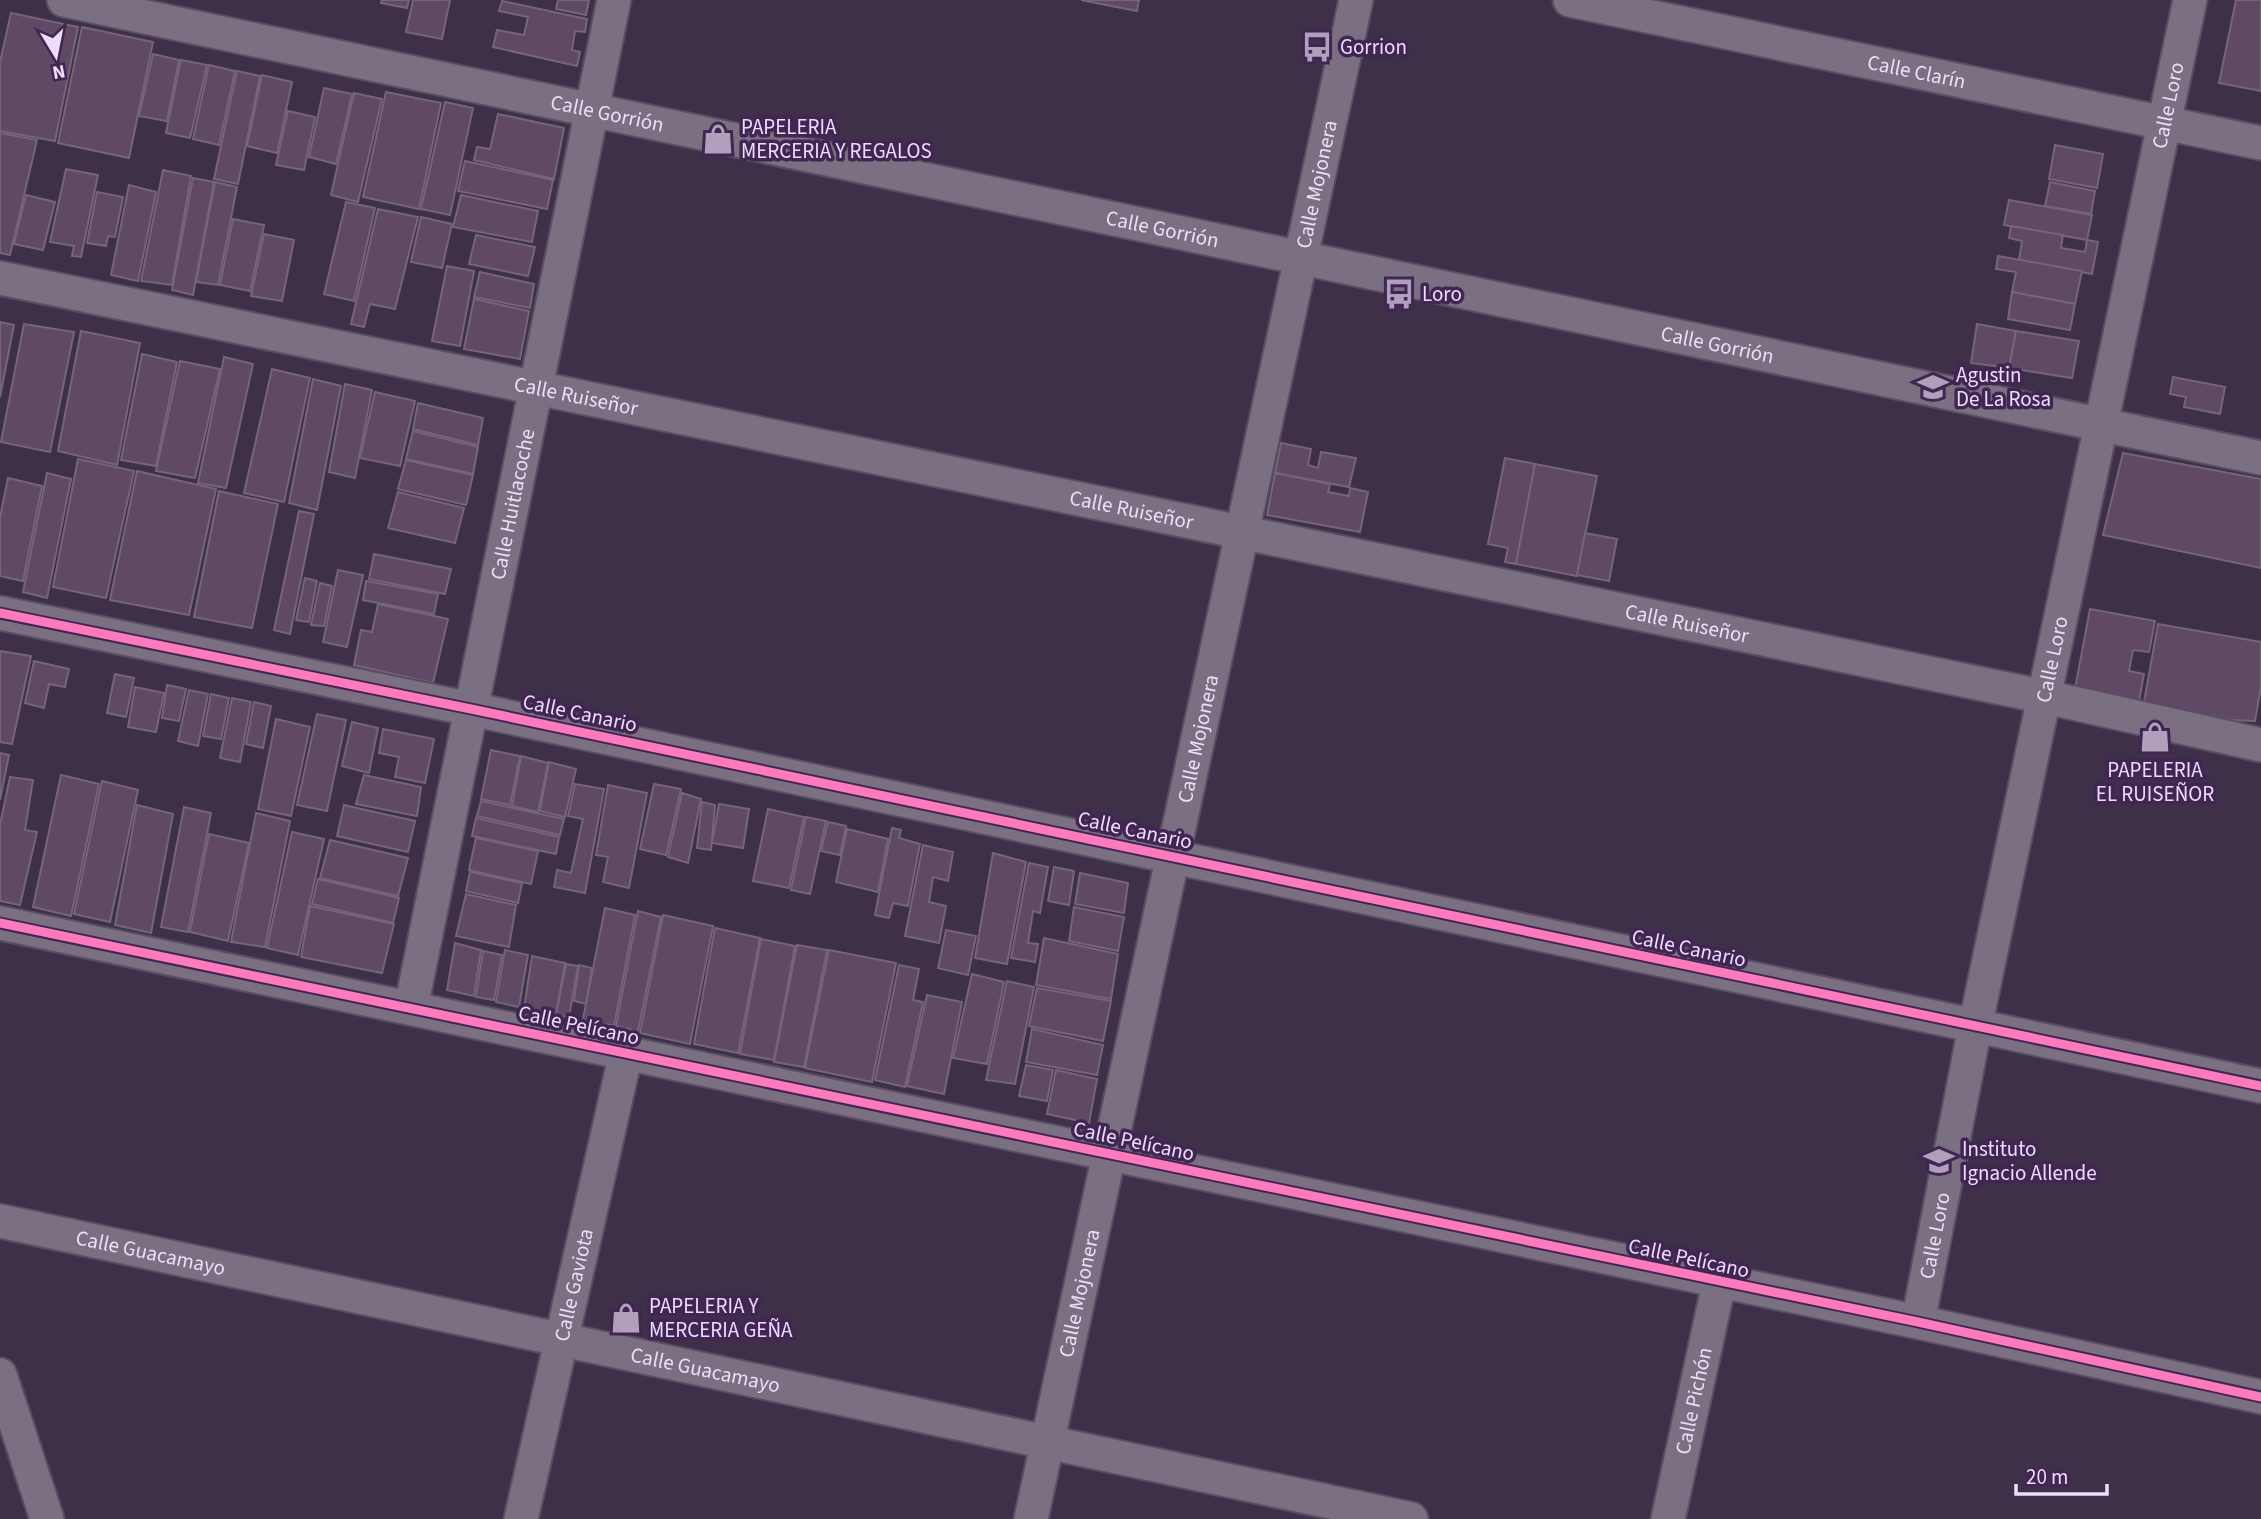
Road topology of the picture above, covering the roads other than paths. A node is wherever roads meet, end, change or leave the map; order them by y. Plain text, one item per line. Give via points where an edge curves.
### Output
1 (64, 0) edge
2 (614, 0) edge
3 (1356, 0) edge
4 (1570, 0) edge
5 (2190, 0) edge
6 (592, 110) junction
7 (2165, 122) junction
8 (2261, 143) edge
9 (1301, 257) junction
10 (0, 278) edge
11 (536, 388) junction
12 (2103, 424) junction
13 (2261, 458) edge
14 (1243, 533) junction
15 (0, 613) edge
16 (2046, 697) junction
17 (471, 709) junction
18 (2261, 744) edge
19 (1174, 856) junction
20 (0, 923) edge
21 (411, 1008) junction
22 (1975, 1027) junction
23 (626, 1053) junction
24 (2261, 1086) edge
25 (1111, 1154) junction
26 (0, 1221) edge
27 (1719, 1283) junction
28 (1918, 1322) junction
29 (562, 1339) junction
30 (0, 1376) edge
31 (2261, 1396) edge
32 (1048, 1442) junction
33 (48, 1519) edge
34 (521, 1519) edge
35 (1031, 1519) edge
36 (1411, 1519) edge
37 (1668, 1519) edge

1 - 6 street, Calle Gorrión
2 - 6 street, Calle Huitlacoche
3 - 9 street, Calle Mojonera
4 - 7 street, Calle Clarín
5 - 7 street, Calle Loro
6 - 9 street, Calle Gorrión
6 - 11 street, Calle Huitlacoche
7 - 8 street, Calle Clarín
7 - 12 street, Calle Loro
9 - 12 street, Calle Gorrión
9 - 14 street, Calle Mojonera
10 - 11 street, Calle Ruiseñor
11 - 14 street, Calle Ruiseñor
11 - 17 street, Calle Huitlacoche
12 - 13 street, Calle Gorrión
12 - 16 street, Calle Loro
14 - 16 street, Calle Ruiseñor
14 - 19 street, Calle Mojonera
15 - 17 street, Calle Canario
16 - 18 street, Calle Ruiseñor
16 - 22 street, Calle Loro
17 - 19 street, Calle Canario
17 - 21 street, Calle Huitlacoche
19 - 22 street, Calle Canario
19 - 25 street, Calle Mojonera
20 - 21 street, Calle Pelícano
21 - 23 street, Calle Pelícano
22 - 24 street, Calle Canario
22 - 28 street, Calle Loro
23 - 25 street, Calle Pelícano
23 - 29 street, Calle Gaviota
25 - 27 street, Calle Pelícano
25 - 32 street, Calle Mojonera
26 - 29 street, Calle Guacamayo
27 - 28 street, Calle Pelícano
27 - 37 street, Calle Pichón
28 - 31 street, Calle Pelícano
29 - 32 street, Calle Guacamayo
29 - 34 street, Calle Gaviota
30 - 33 street
32 - 35 street, Calle Mojonera
32 - 36 street, Calle Guacamayo

